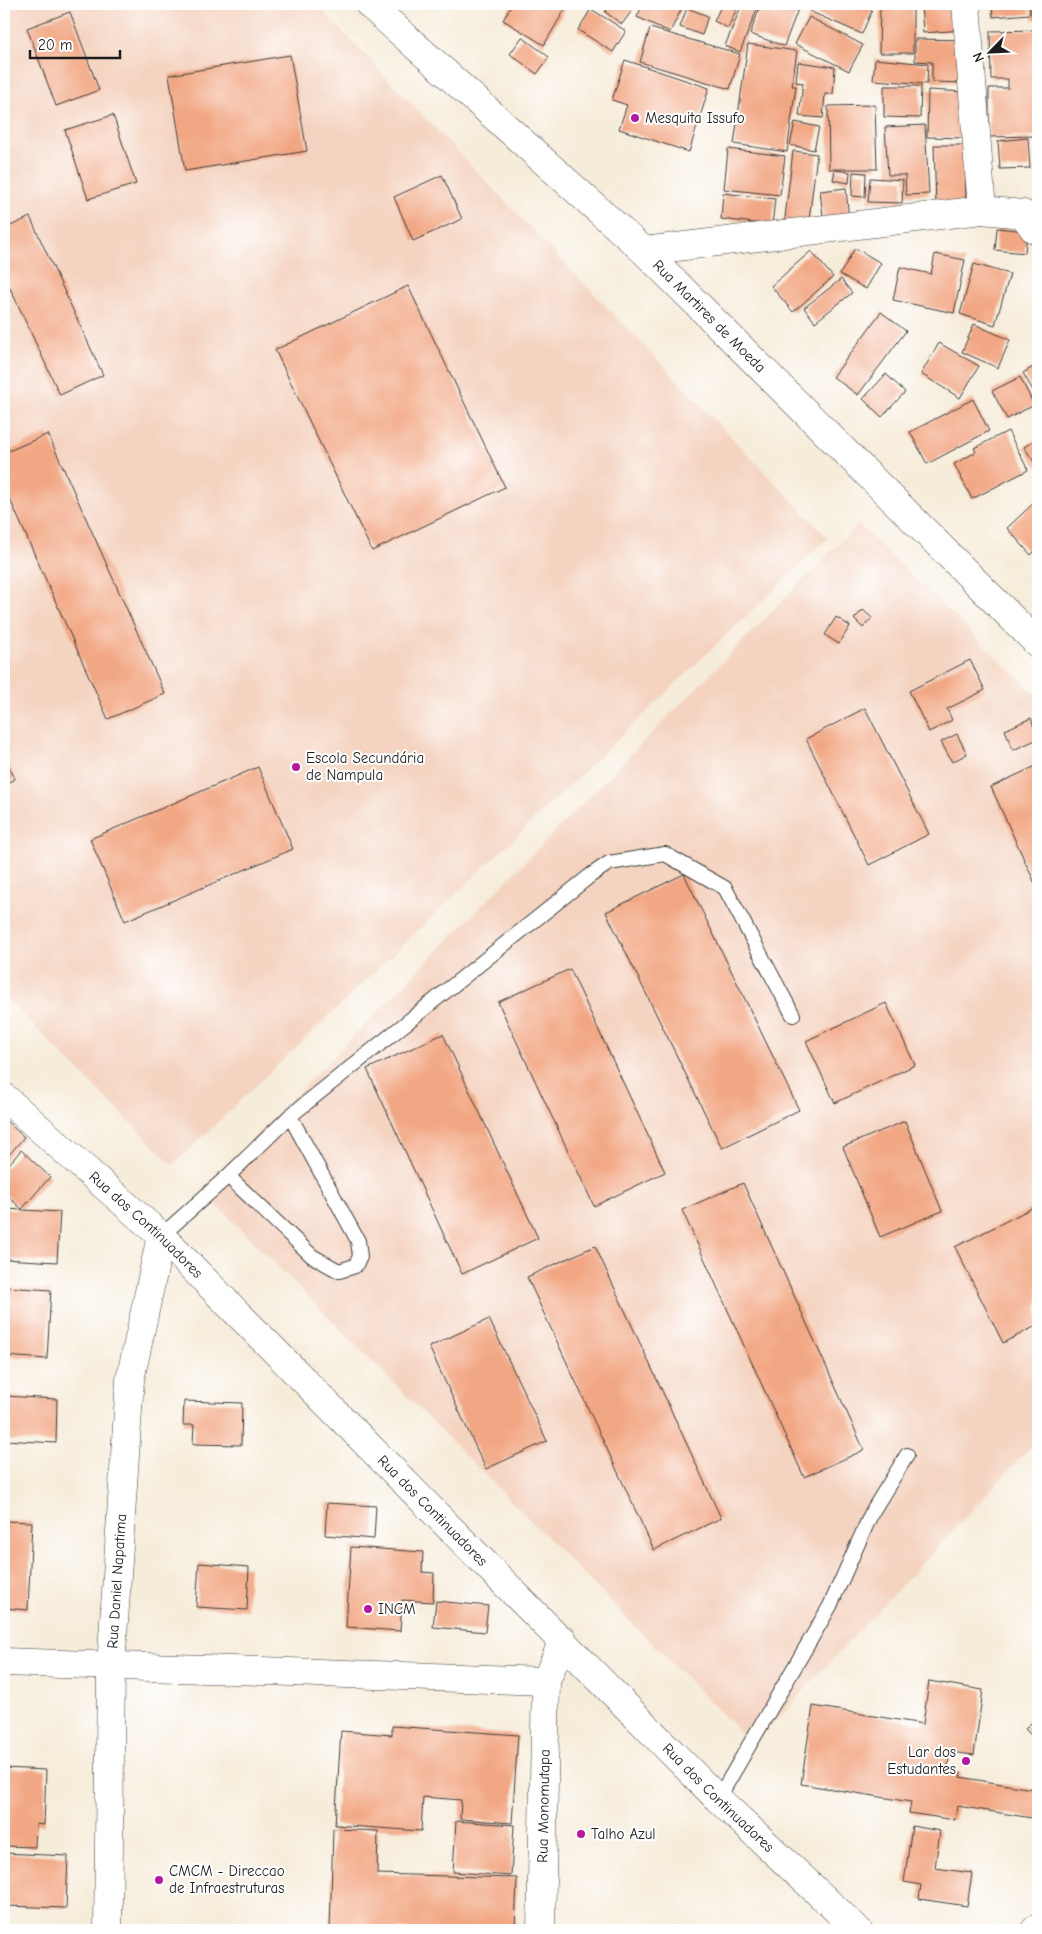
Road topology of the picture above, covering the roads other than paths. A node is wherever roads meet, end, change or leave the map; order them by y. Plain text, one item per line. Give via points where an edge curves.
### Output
1 (369, 4) edge
2 (966, 4) edge
3 (982, 210) junction
4 (1038, 230) edge
5 (644, 251) junction
6 (1038, 644) edge
7 (793, 1015) dead end
8 (4, 1097) edge
9 (290, 1116) junction
10 (228, 1176) junction
11 (161, 1236) junction
12 (907, 1455) dead end
13 (563, 1640) junction
14 (4, 1662) edge
15 (111, 1667) junction
16 (546, 1682) junction
17 (718, 1799) junction
18 (1038, 1927) edge
19 (108, 1930) edge
20 (541, 1930) edge
21 (858, 1930) edge
22 (1035, 1930) edge

1 - 5 street, Rua Martires de Moeda
2 - 3 street
3 - 4 street via 1023,214
3 - 5 street
5 - 6 street, Rua Martires de Moeda
7 - 9 lane via 725,888 665,854 609,863
8 - 11 street, Rua dos Continuadores
9 - 10 lane
9 - 10 lane via 358,1241 360,1257 355,1266 339,1271 312,1256
10 - 11 lane
11 - 13 street, Rua dos Continuadores
11 - 15 street, Rua Daniel Napatima via 130,1380
12 - 17 lane via 872,1512 830,1606
13 - 16 street
13 - 17 street, Rua dos Continuadores
14 - 15 street
15 - 16 street
15 - 19 street, Rua Daniel Napatima
16 - 20 street, Rua Monomutapa
17 - 21 street, Rua dos Continuadores
18 - 22 street

